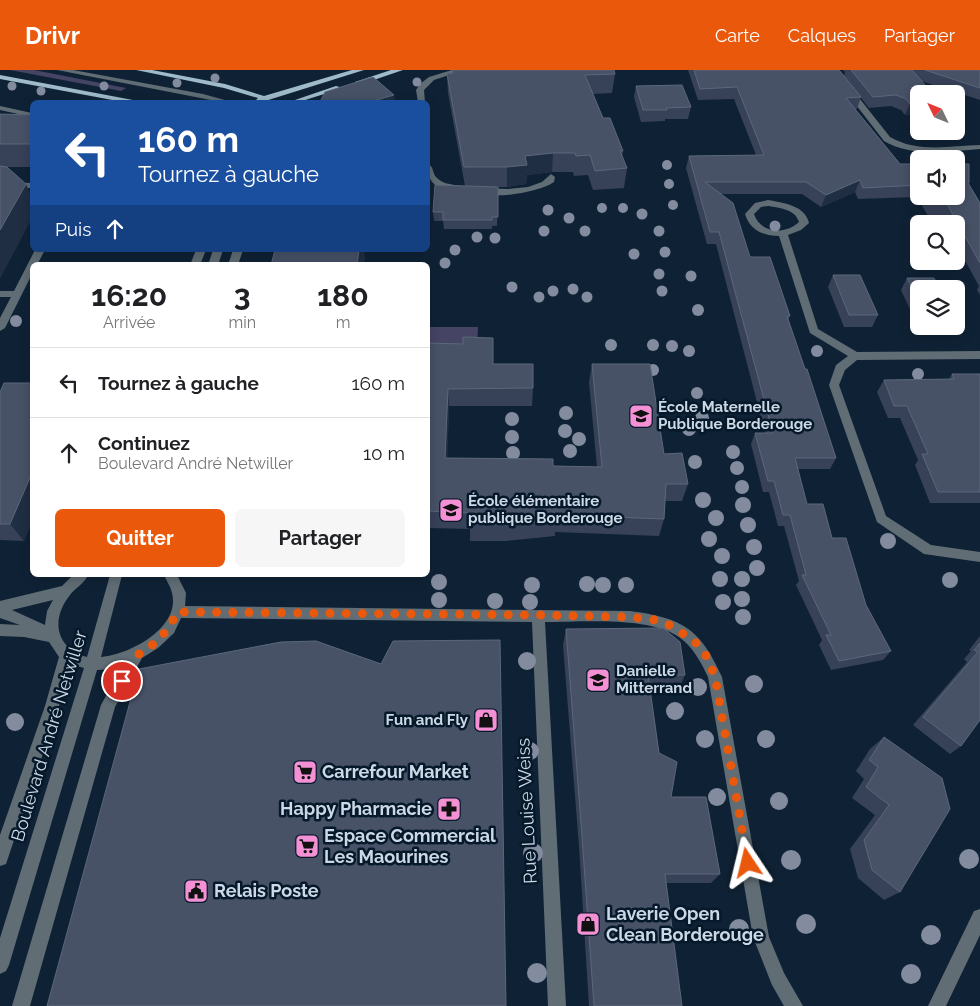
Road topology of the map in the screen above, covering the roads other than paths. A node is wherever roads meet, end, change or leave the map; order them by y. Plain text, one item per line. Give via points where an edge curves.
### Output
1 (61, 70) edge
2 (140, 70) edge
3 (360, 70) edge
4 (399, 70) edge
5 (460, 70) edge
6 (833, 70) edge
7 (0, 77) edge
8 (122, 100) edge
9 (220, 100) edge
10 (268, 100) edge
11 (300, 100) edge
12 (421, 100) edge
13 (0, 108) edge
14 (30, 116) edge
15 (30, 118) edge
16 (25, 123) edge
17 (980, 147) edge
18 (551, 177) dead end
19 (430, 180) edge
20 (0, 185) edge
21 (30, 186) edge
22 (783, 234) junction
23 (30, 268) edge
24 (0, 294) edge
25 (16, 294) junction
26 (0, 328) edge
27 (980, 355) edge
28 (855, 356) junction
29 (980, 558) edge
30 (80, 577) edge
31 (115, 577) edge
32 (172, 577) edge
33 (64, 592) junction
34 (0, 607) edge
35 (0, 612) edge
36 (177, 612) junction
37 (538, 615) junction
38 (0, 630) edge
39 (52, 636) junction
40 (66, 656) junction
41 (136, 656) junction
42 (93, 665) junction
43 (0, 858) edge
44 (980, 917) edge
45 (0, 964) edge
46 (21, 1006) edge
47 (557, 1006) edge
48 (794, 1006) edge
49 (937, 1006) edge

1 - 9 street
2 - 10 main road via 225,86
3 - 10 main road
4 - 11 main road
5 - 12 street via 433,78 423,85
6 - 17 street via 894,144 916,149
7 - 8 main road
13 - 14 street
15 - 16 street
18 - 19 street via 547,184 538,188 486,192 442,186
20 - 21 street
22 - 22 street via 799,230 804,223 797,211 777,203 752,209 749,216 757,227
22 - 28 street via 814,331
23 - 25 street
24 - 25 street
25 - 26 street
27 - 28 street
28 - 29 street via 840,368 834,385 880,520 928,550
30 - 33 street
31 - 42 street, Boulevard André Netwiller
32 - 36 street via 178,590
33 - 34 street
33 - 39 street via 56,606
35 - 39 street via 26,620
36 - 37 street
36 - 41 street via 162,636
37 - 47 street, Rue Louise Weiss
37 - 48 street via 655,620 672,626 699,645 707,657 715,677 761,937 778,979
38 - 39 street via 24,630
39 - 40 street
40 - 42 street
40 - 43 street, Boulevard André Netwiller
41 - 42 street via 122,662
41 - 46 street via 108,705
42 - 45 street, Boulevard André Netwiller
44 - 49 street

